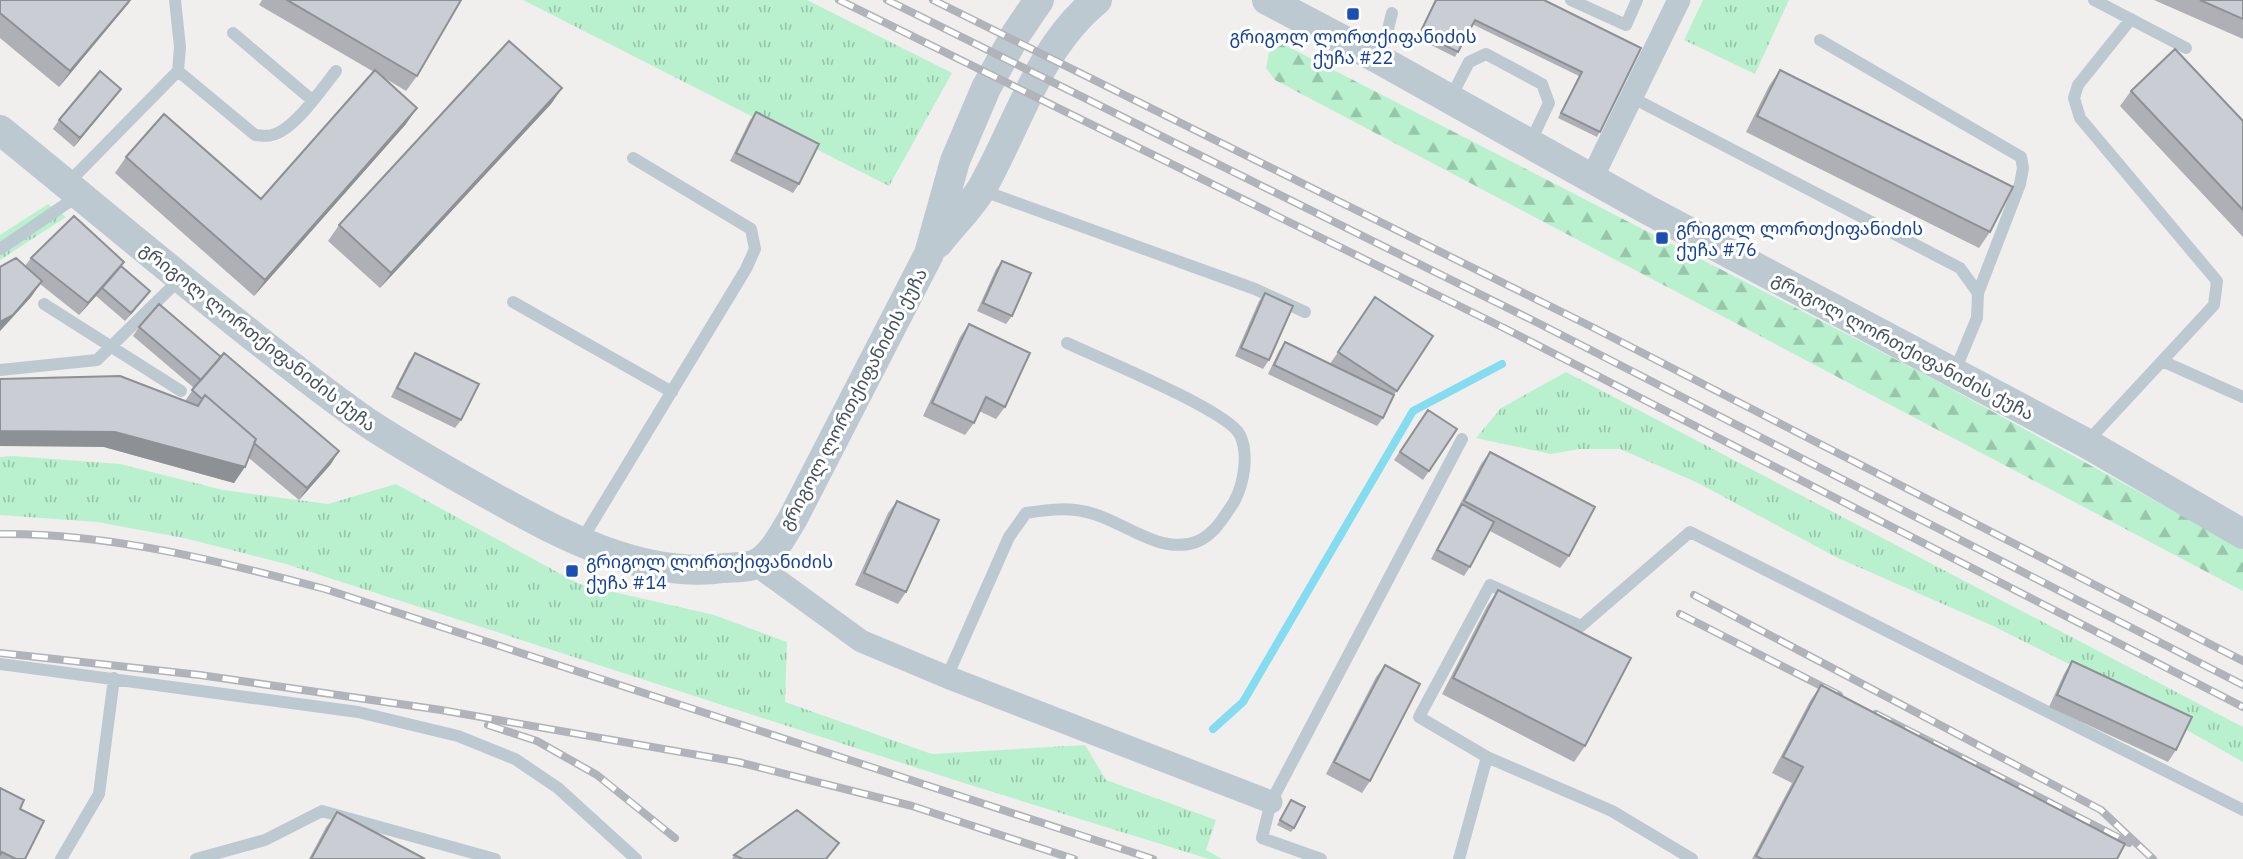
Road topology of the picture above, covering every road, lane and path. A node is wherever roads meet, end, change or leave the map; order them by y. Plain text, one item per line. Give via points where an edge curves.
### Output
1 (175, 0) edge
2 (1039, 0) edge
3 (1097, 0) edge
4 (1267, 0) edge
5 (1571, 0) edge
6 (1637, 0) edge
7 (1679, 0) edge
8 (2094, 0) edge
9 (1392, 13) dead end
10 (2131, 19) junction
11 (233, 33) dead end
12 (1820, 40) dead end
13 (2186, 48) dead end
14 (1375, 57) junction
15 (178, 71) junction
16 (337, 71) dead end
17 (1632, 97) junction
18 (1450, 99) junction
19 (312, 100) junction
20 (0, 130) edge
21 (1530, 143) junction
22 (633, 158) dead end
23 (1592, 177) junction
24 (73, 190) junction
25 (981, 190) junction
26 (0, 249) edge
27 (929, 254) junction
28 (180, 279) junction
29 (1978, 293) junction
30 (513, 302) dead end
31 (44, 304) edge
32 (1305, 312) dead end
33 (1067, 343) dead end
34 (111, 345) junction
35 (2162, 360) junction
36 (0, 369) edge
37 (1954, 373) junction
38 (181, 391) dead end
39 (672, 392) junction
40 (2243, 397) edge
41 (1462, 439) dead end
42 (2086, 443) junction
43 (2243, 534) edge
44 (581, 542) junction
45 (755, 564) junction
46 (0, 664) edge
47 (947, 677) junction
48 (114, 678) junction
49 (1487, 757) junction
50 (1271, 802) junction
51 (2243, 810) edge
52 (61, 859) edge
53 (196, 859) edge
54 (495, 859) edge
55 (636, 859) edge
56 (1321, 859) edge
57 (1459, 859) edge
58 (1692, 859) edge

1 - 15 lane
2 - 27 street, გრიგოლ ლორთქიფანიძის ქუჩა via 986,88 955,161
3 - 25 street, გრიგოლ ლორთქიფანიძის ქუჩა via 1050,52
4 - 14 street, გრიგოლ ლორთქიფანიძის ქუჩა
5 - 6 lane via 1626,25
7 - 17 street
8 - 10 lane
9 - 14 lane
10 - 13 lane
10 - 35 lane via 2085,73 2074,98 2080,118 2217,281 2214,305
11 - 19 lane
12 - 29 lane via 2021,157 2020,184
14 - 18 street, გრიგოლ ლორთქიფანიძის ქუჩა
15 - 19 lane via 255,135 272,136 284,130
15 - 24 lane
16 - 19 lane
17 - 23 street
17 - 29 lane via 1960,268
18 - 21 street, გრიგოლ ლორთქიფანიძის ქუჩა
18 - 21 lane via 1469,62 1486,54 1542,84 1549,103
20 - 24 street, გრიგოლ ლორთქიფანიძის ქუჩა
21 - 23 street, გრიგოლ ლორთქიფანიძის ქუჩა
22 - 39 lane via 751,229 755,249
23 - 37 street, გრიგოლ ლორთქიფანიძის ქუჩა
24 - 26 lane
24 - 28 street, გრიგოლ ლორთქიფანიძის ქუჩა
25 - 27 street, გრიგოლ ლორთქიფანიძის ქუჩა
25 - 32 lane via 1255,289
27 - 45 street, გრიგოლ ლორთქიფანიძის ქუჩა via 792,520 773,550
28 - 34 lane
28 - 44 street, გრიგოლ ლორთქიფანიძის ქუჩა via 368,423 529,517
29 - 37 lane via 1977,318
30 - 39 lane
31 - 34 lane
33 - 47 lane via 1214,412 1240,434 1245,466 1237,497 1218,527 1192,544 1165,545 1095,515 1062,508 1026,513 1009,537
34 - 36 lane via 97,360
34 - 38 lane
35 - 40 lane
35 - 42 lane
37 - 42 street, გრიგოლ ლორთქიფანიძის ქუჩა
39 - 44 lane
41 - 50 lane
42 - 43 street, გრიგოლ ლორთქიფანიძის ქუჩა
44 - 45 street, გრიგოლ ლორთქიფანიძის ქუჩა via 639,561 684,569
45 - 47 street via 861,641
46 - 48 lane
47 - 50 street
48 - 52 lane via 99,794
48 - 55 lane via 358,712 458,736 515,759 558,788
49 - 51 lane via 1419,717 1490,584 1581,626 1690,532
49 - 57 lane
49 - 58 lane via 1612,811
50 - 56 lane via 1262,838
53 - 54 lane via 265,840 322,811

